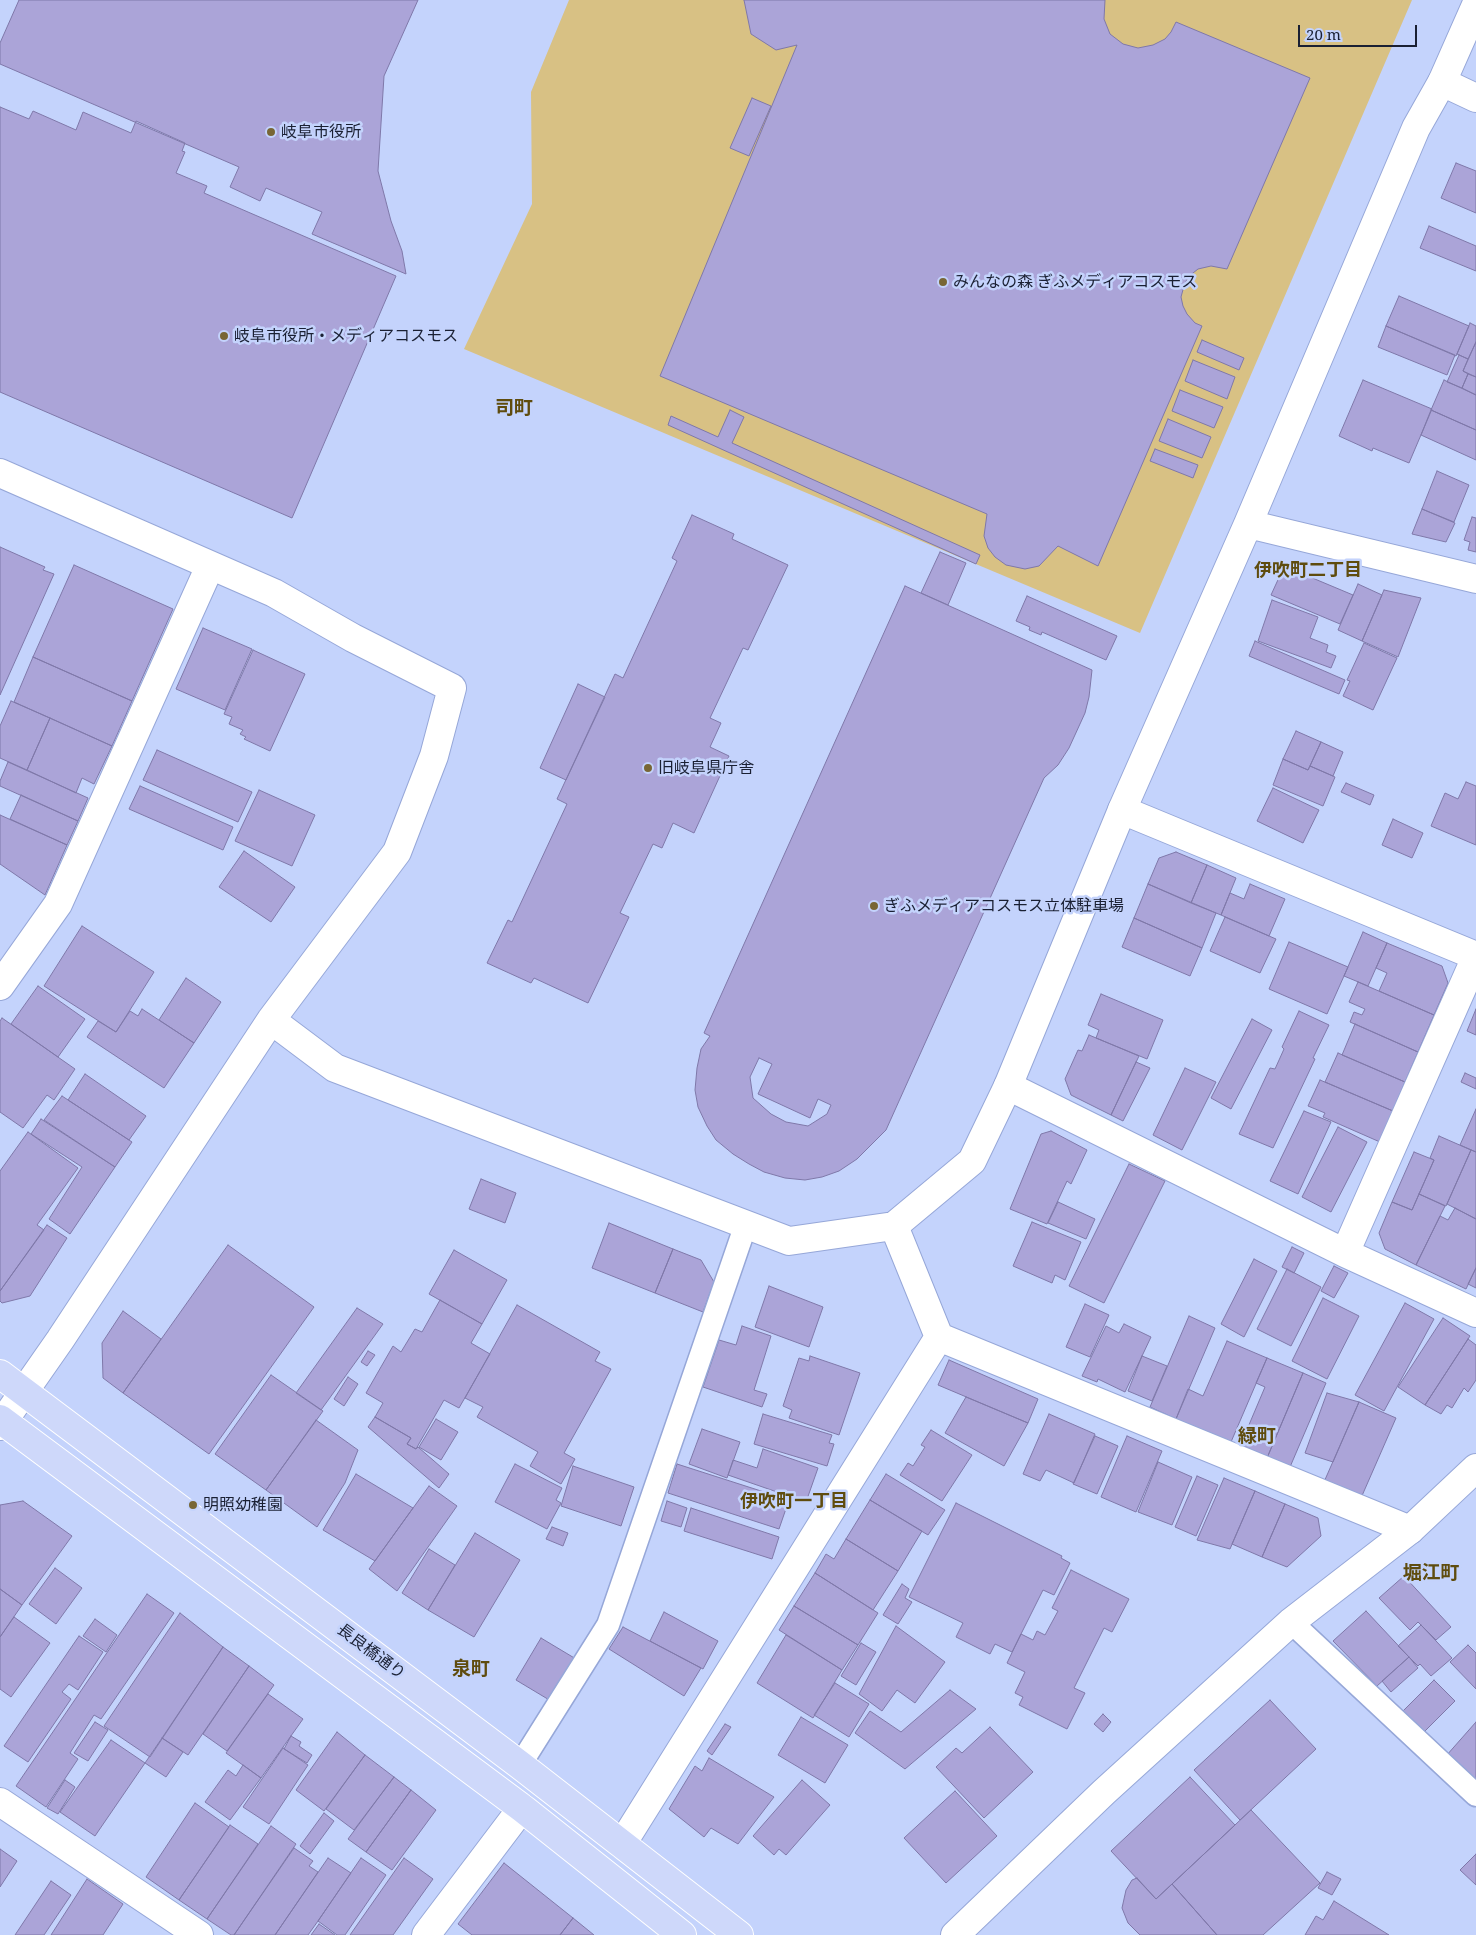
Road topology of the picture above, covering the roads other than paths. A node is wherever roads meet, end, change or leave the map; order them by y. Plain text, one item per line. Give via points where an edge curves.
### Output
1 (1476, 5) edge
2 (1442, 82) junction
3 (1476, 98) edge
4 (0, 474) edge
5 (1248, 524) junction
6 (210, 566) junction
7 (1476, 579) edge
8 (1122, 810) junction
9 (1476, 956) edge
10 (0, 986) edge
11 (271, 1020) junction
12 (1008, 1086) junction
13 (746, 1224) junction
14 (894, 1226) junction
15 (1345, 1253) junction
16 (1476, 1312) edge
17 (939, 1336) junction
18 (0, 1374) edge
19 (23, 1391) junction
20 (1, 1422) edge
21 (1476, 1468) edge
22 (1410, 1530) junction
23 (1291, 1622) junction
24 (520, 1765) junction
25 (1476, 1795) edge
26 (0, 1802) edge
27 (522, 1808) junction
28 (622, 1844) junction
29 (199, 1935) edge
30 (426, 1935) edge
31 (682, 1935) edge
32 (738, 1935) edge
33 (955, 1935) edge

1 - 2 street
2 - 3 street
2 - 5 street via 1416,128
4 - 6 street
5 - 7 street
5 - 8 street
6 - 10 street via 58,904
6 - 11 street via 274,593 353,638 452,688 434,756 397,852
8 - 9 street
8 - 12 street
9 - 15 street
11 - 13 street via 335,1068
11 - 19 street
12 - 14 street via 972,1161
12 - 15 street
13 - 14 street via 789,1241
13 - 24 lane via 608,1625
14 - 17 street
15 - 16 street
17 - 22 street
17 - 28 street
18 - 19 highway, 長良橋通り
19 - 20 street
19 - 24 highway, 長良橋通り
20 - 27 highway
21 - 22 street
22 - 23 street
23 - 25 lane
23 - 33 street via 1104,1792
24 - 28 highway, 長良橋通り
26 - 29 street
27 - 30 street
27 - 31 highway
28 - 32 highway, 長良橋通り

